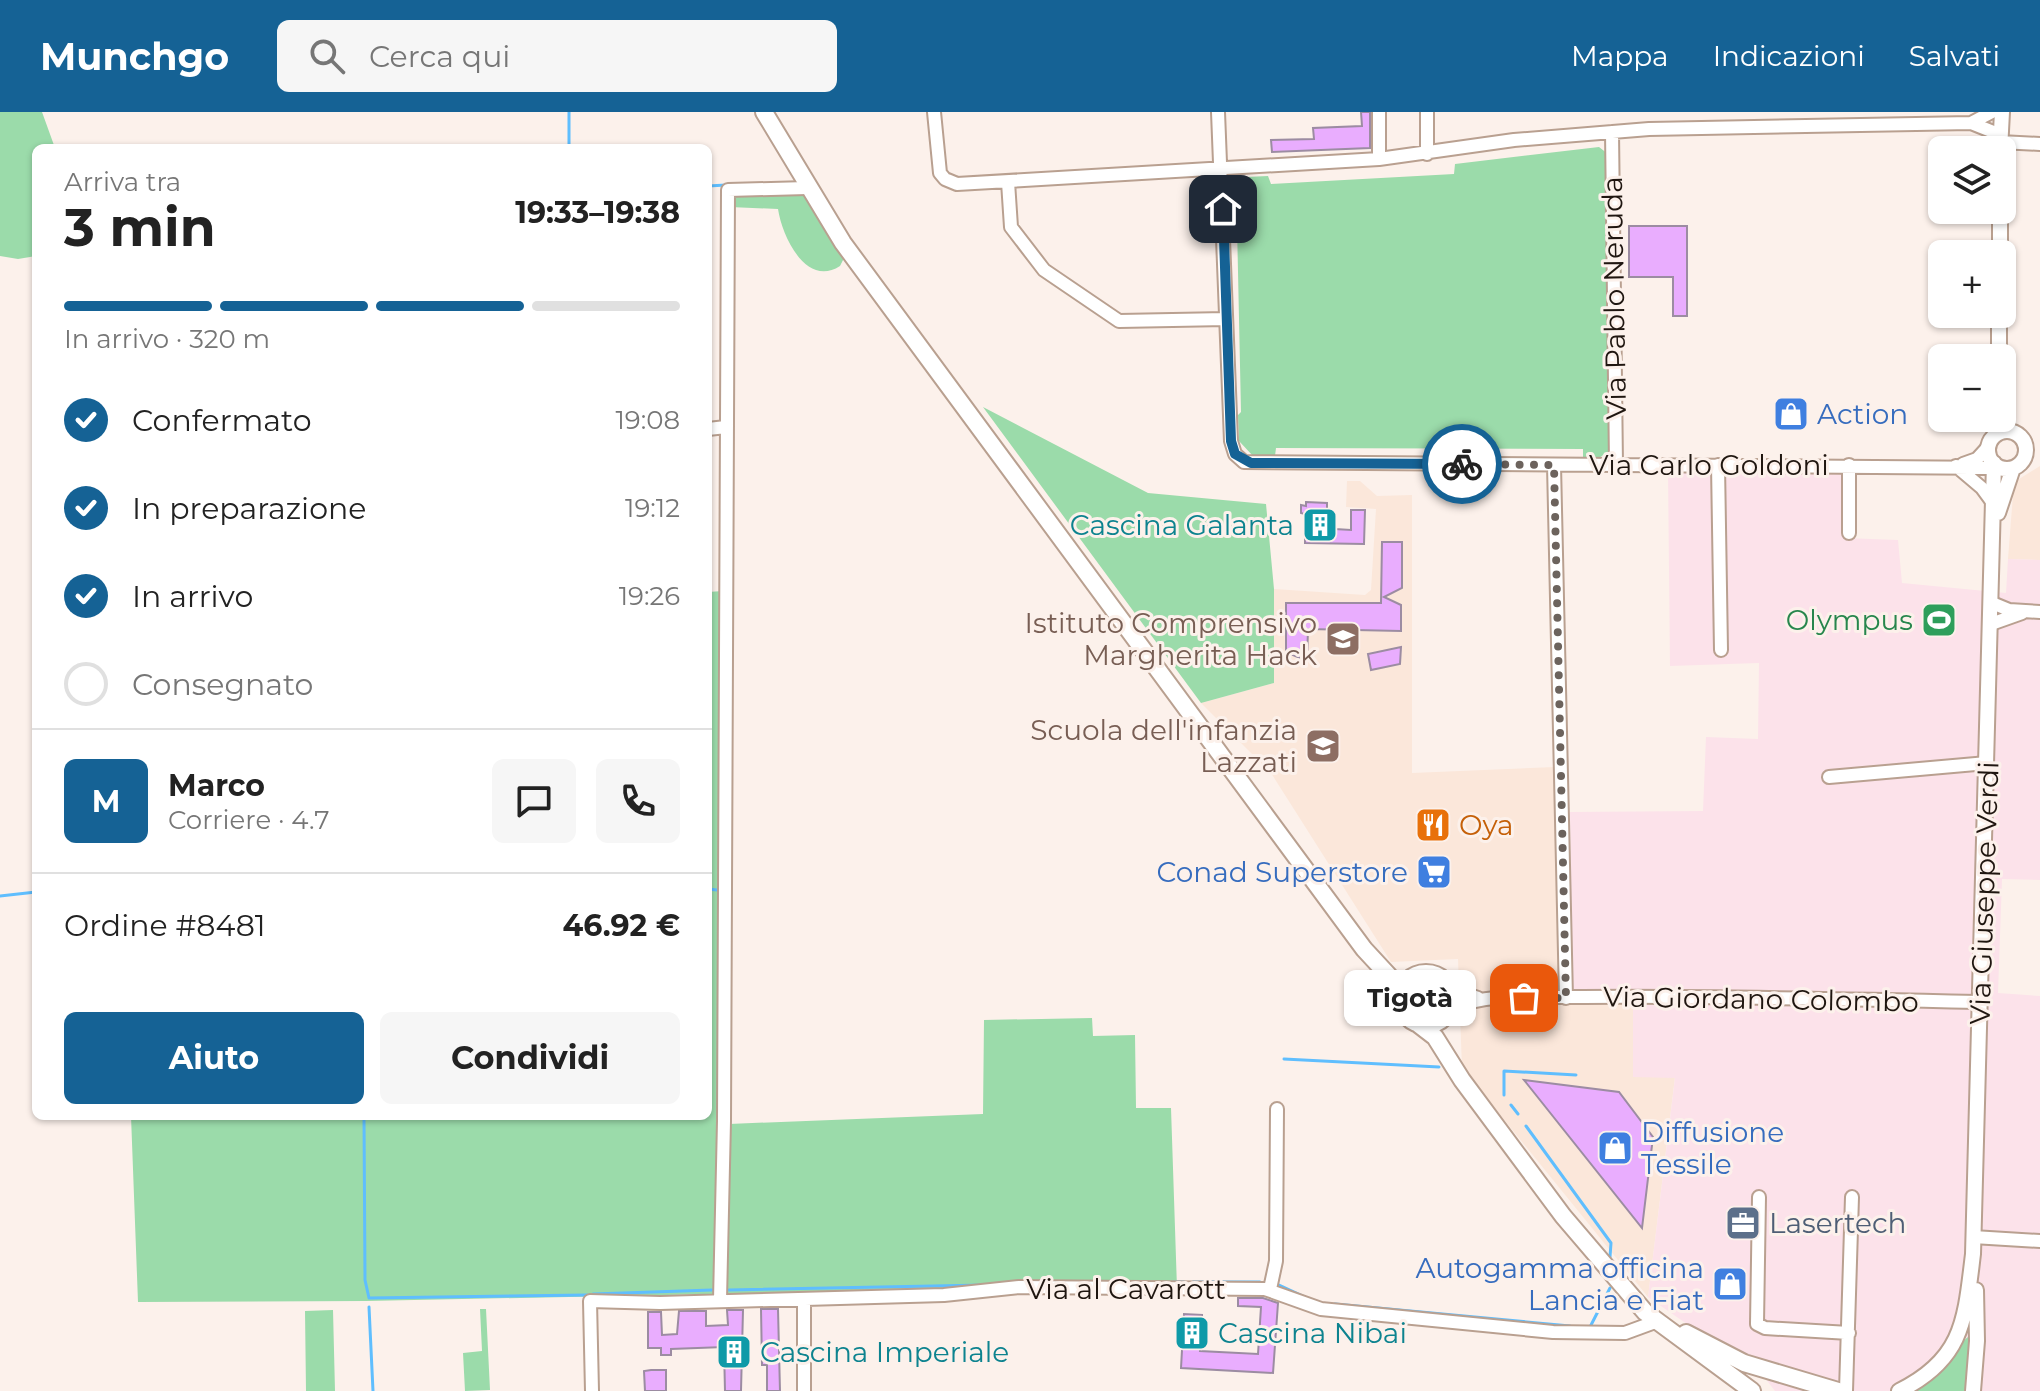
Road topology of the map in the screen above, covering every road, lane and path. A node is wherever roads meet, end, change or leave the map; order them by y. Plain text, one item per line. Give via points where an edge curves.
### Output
1 (764, 112) edge
2 (934, 112) edge
3 (1218, 112) edge
4 (1379, 112) edge
5 (1427, 112) edge
6 (1666, 112) edge
7 (1992, 112) edge
8 (2002, 112) edge
9 (1886, 117) edge
10 (1779, 119) edge
11 (1971, 123) junction
12 (1666, 128) junction
13 (1612, 132) junction
14 (1990, 136) edge
15 (2000, 136) edge
16 (2016, 143) edge
17 (2040, 144) edge
18 (1427, 154) junction
19 (1379, 159) junction
20 (1221, 168) junction
21 (1008, 182) junction
22 (807, 188) junction
23 (1226, 319) junction
24 (726, 427) junction
25 (712, 429) edge
26 (1994, 432) edge
27 (2017, 433) junction
28 (2040, 437) edge
29 (1991, 441) junction
30 (2040, 452) edge
31 (1554, 465) junction
32 (1616, 465) junction
33 (1718, 465) junction
34 (1849, 465) junction
35 (2005, 465) junction
36 (1956, 466) junction
37 (1993, 503) junction
38 (1849, 533) dead end
39 (1994, 533) junction
40 (1992, 603) junction
41 (2025, 611) junction
42 (2040, 612) edge
43 (1991, 624) junction
44 (1721, 650) dead end
45 (1987, 763) junction
46 (1829, 777) dead end
47 (1364, 949) junction
48 (1419, 974) junction
49 (1449, 988) junction
50 (1400, 996) junction
51 (1566, 998) junction
52 (1493, 999) junction
53 (1981, 1002) junction
54 (1449, 1011) junction
55 (1418, 1024) junction
56 (1462, 1080) junction
57 (1277, 1109) dead end
58 (1759, 1197) dead end
59 (1852, 1197) dead end
60 (1973, 1237) junction
61 (2040, 1241) edge
62 (1973, 1254) junction
63 (1623, 1288) junction
64 (1270, 1289) junction
65 (804, 1299) junction
66 (720, 1300) junction
67 (1655, 1322) junction
68 (1849, 1333) junction
69 (592, 1391) edge
70 (804, 1391) edge
71 (1752, 1391) edge
72 (1838, 1391) edge
73 (1846, 1391) edge
74 (1899, 1391) edge
75 (1973, 1391) edge

1 - 22 main road
2 - 21 street via 939,168 945,179 957,184
3 - 20 street, Via Carlo Goldoni
4 - 19 street
5 - 18 street
6 - 12 street
7 - 11 street
8 - 15 street
9 - 10 street
9 - 11 street
10 - 12 street
11 - 14 street
12 - 13 street
13 - 18 street
13 - 32 street, Via Pablo Neruda
16 - 17 street
18 - 19 street
19 - 20 street
20 - 21 street
20 - 23 street, Via Carlo Goldoni
21 - 23 street via 1011,227 1044,270 1119,321
22 - 24 street via 728,190
22 - 47 main road
23 - 31 street, Via Carlo Goldoni via 1232,447 1244,462
24 - 25 street
24 - 66 street
26 - 29 street
27 - 28 street
27 - 29 street via 2005,431
27 - 35 street via 2025,443
29 - 35 street
29 - 36 street via 1977,459
30 - 35 street
31 - 32 street, Via Carlo Goldoni
31 - 51 street
32 - 33 street, Via Carlo Goldoni
33 - 34 street, Via Carlo Goldoni
33 - 44 street
34 - 36 street, Via Carlo Goldoni
34 - 38 street, Via Carlo Goldoni
35 - 36 street, Via Carlo Goldoni
35 - 37 street, Via Giuseppe Verdi
35 - 39 street, Via Giuseppe Verdi
36 - 37 street
37 - 39 street, Via Giuseppe Verdi
39 - 40 street, Via Giuseppe Verdi
40 - 41 street
40 - 43 street, Via Giuseppe Verdi
41 - 42 street
41 - 43 street
43 - 45 street, Via Giuseppe Verdi
45 - 46 street
45 - 53 street, Via Giuseppe Verdi
47 - 48 main road via 1397,970
47 - 50 main road
48 - 49 main road via 1438,976
48 - 50 main road via 1405,983
49 - 52 street, Via Giordano Colombo
49 - 54 main road
50 - 55 main road via 1404,1014
51 - 52 street, Via Giordano Colombo
51 - 53 street, Via Giordano Colombo
52 - 54 street, Via Giordano Colombo
53 - 60 street, Via Giuseppe Verdi
54 - 55 main road via 1436,1024
54 - 56 main road via 1449,1040
55 - 56 main road via 1435,1037
56 - 63 main road
57 - 64 street via 1276,1261
58 - 68 street via 1757,1324
59 - 68 street
60 - 61 street
60 - 62 street, Via Giuseppe Verdi
62 - 74 street, Via Giuseppe Verdi via 1964,1322 1953,1347 1934,1369
62 - 75 street, Via Giuseppe Verdi
63 - 67 main road
63 - 72 main road via 1722,1354
64 - 65 street, Via al Cavarott via 1019,1287
64 - 67 street, Via al Cavarott via 1321,1309 1553,1332 1625,1333
65 - 66 street, Via al Cavarott
65 - 70 street
66 - 69 street, Via al Cavarott via 590,1301
67 - 71 main road
68 - 73 street

